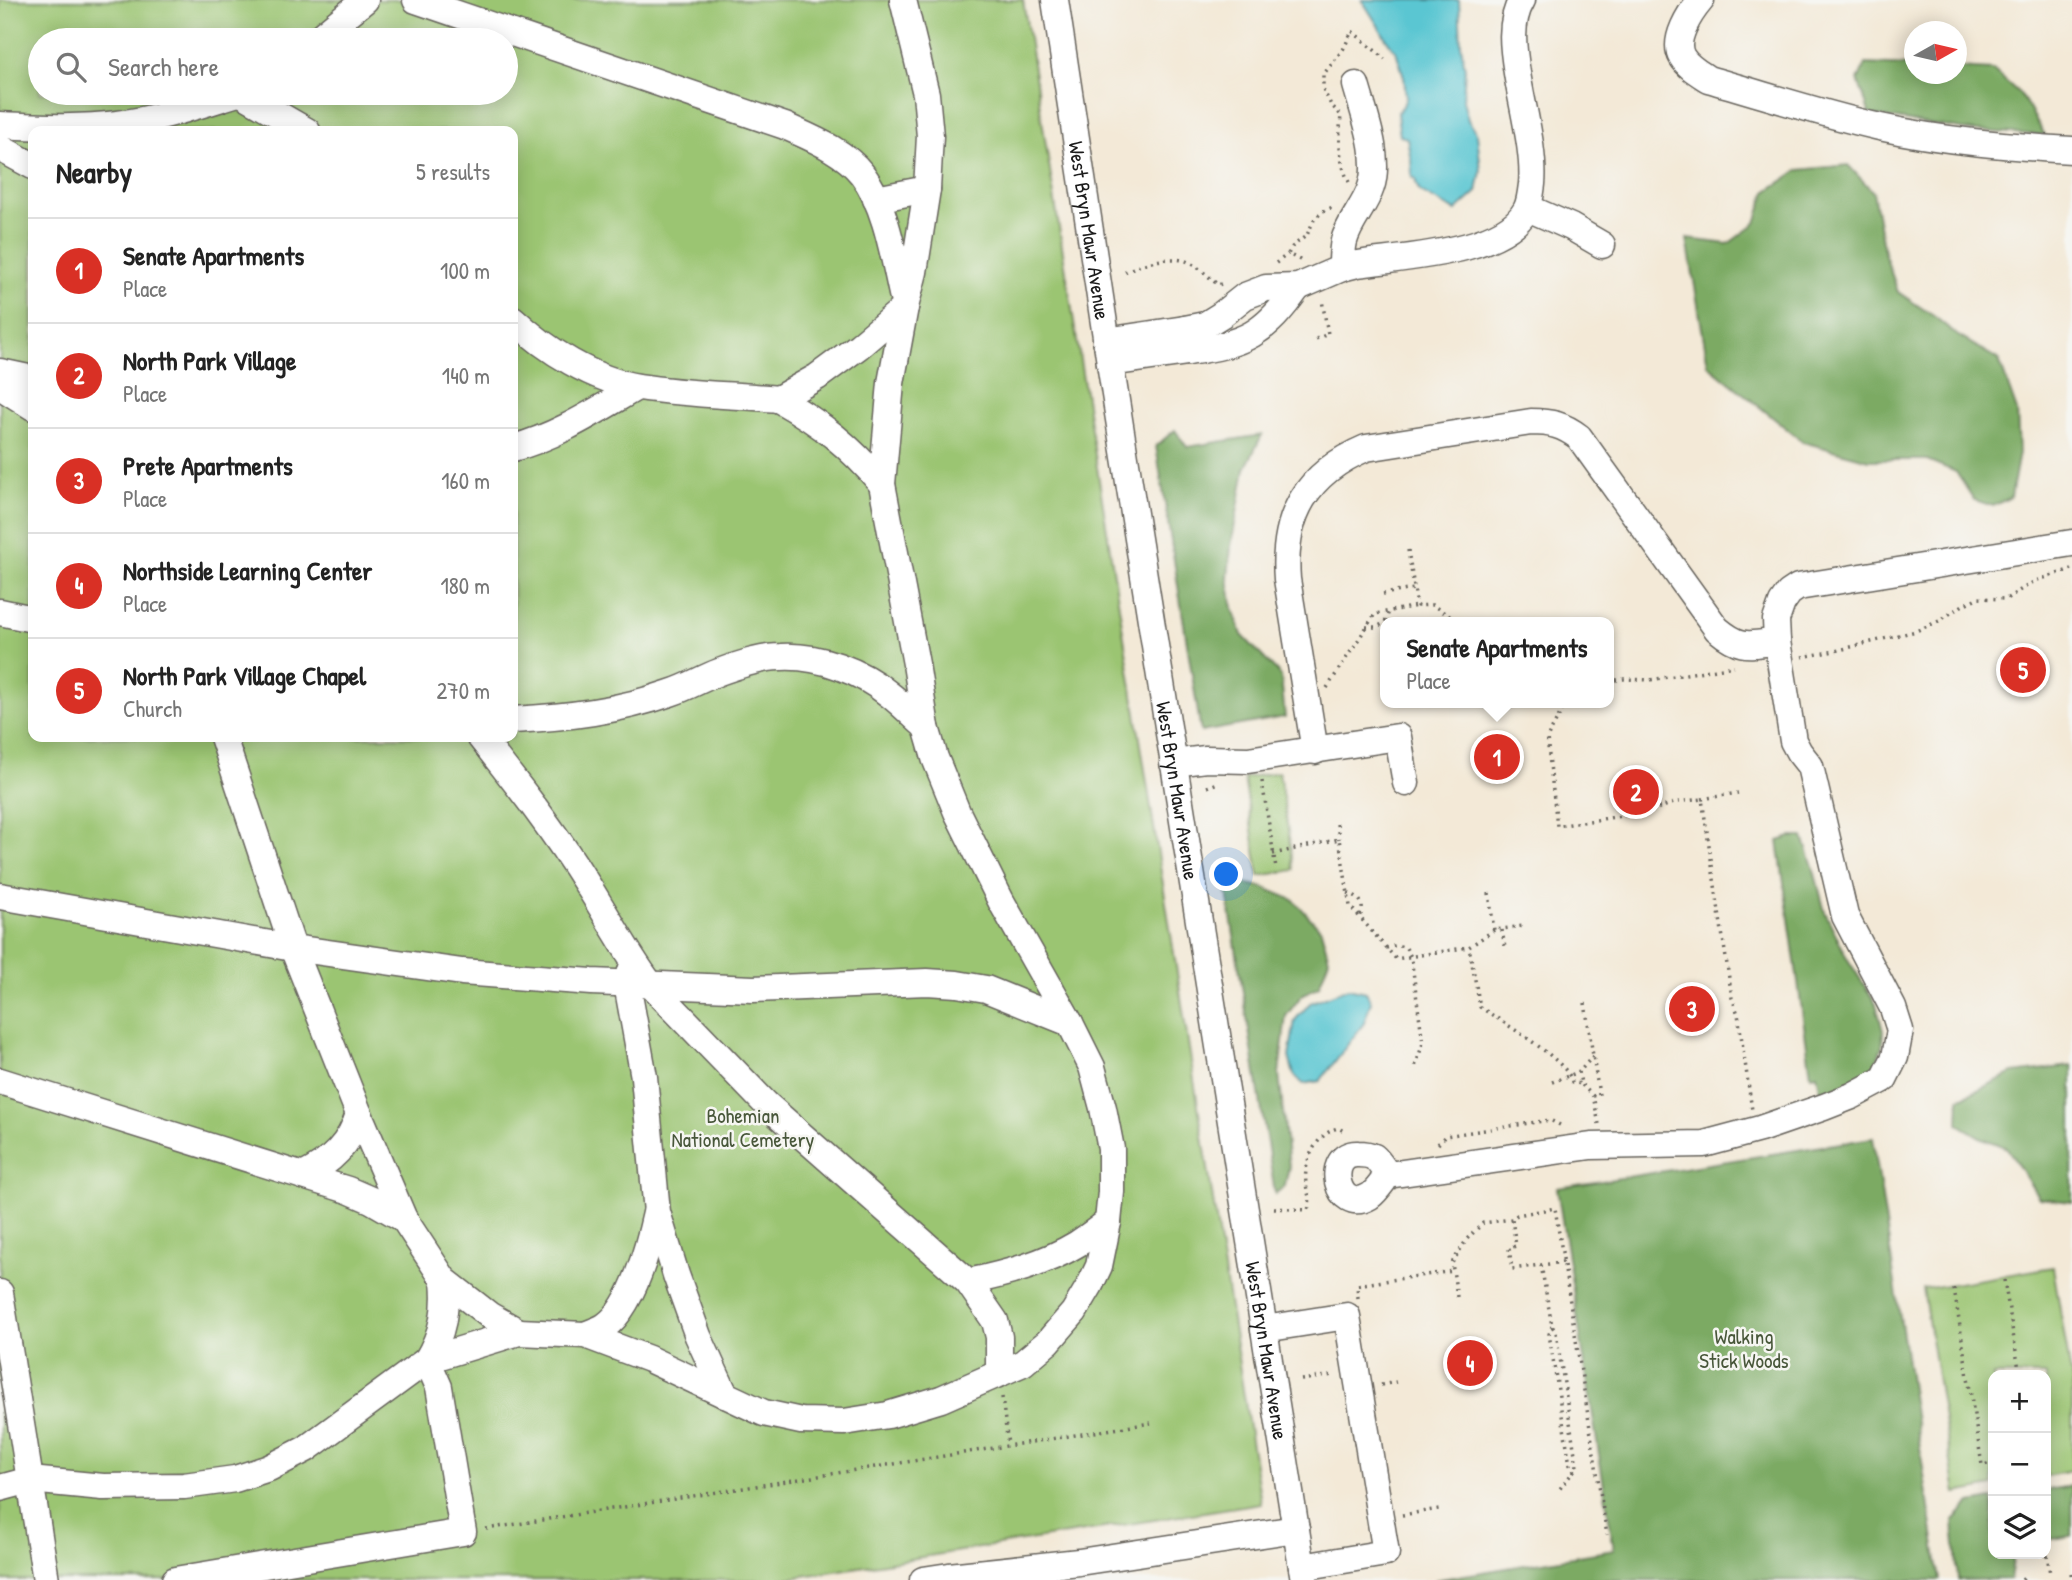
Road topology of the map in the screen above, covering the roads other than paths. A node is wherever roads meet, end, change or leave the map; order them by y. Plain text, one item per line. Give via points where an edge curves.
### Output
1 (365, 0) edge
2 (416, 0) edge
3 (903, 0) edge
4 (1055, 0) edge
5 (1522, 0) edge
6 (1701, 0) edge
7 (331, 28) edge
8 (498, 28) edge
9 (518, 35) edge
10 (1356, 85) dead end
11 (199, 105) edge
12 (260, 105) edge
13 (0, 125) edge
14 (28, 126) edge
15 (68, 126) edge
16 (298, 126) edge
17 (0, 148) edge
18 (2072, 150) edge
19 (28, 163) edge
20 (927, 189) junction
21 (876, 199) junction
22 (1528, 208) junction
23 (1602, 244) dead end
24 (1319, 278) junction
25 (905, 307) junction
26 (518, 323) edge
27 (1186, 340) junction
28 (1108, 352) junction
29 (0, 372) edge
30 (28, 378) edge
31 (0, 386) edge
32 (637, 387) junction
33 (778, 399) junction
34 (28, 404) edge
35 (518, 446) edge
36 (881, 484) junction
37 (2072, 543) edge
38 (0, 612) edge
39 (28, 618) edge
40 (1786, 650) junction
41 (518, 720) edge
42 (926, 727) junction
43 (225, 742) edge
44 (484, 742) edge
45 (1315, 751) junction
46 (1173, 763) junction
47 (1406, 783) dead end
48 (0, 896) edge
49 (293, 948) junction
50 (637, 977) junction
51 (1070, 1023) junction
52 (0, 1081) edge
53 (359, 1114) junction
54 (1388, 1175) dead end
55 (303, 1176) junction
56 (657, 1212) junction
57 (404, 1219) junction
58 (1108, 1222) junction
59 (444, 1280) junction
60 (968, 1282) junction
61 (0, 1293) edge
62 (1264, 1329) junction
63 (519, 1332) junction
64 (585, 1335) junction
65 (427, 1360) junction
66 (999, 1374) junction
67 (725, 1395) junction
68 (30, 1480) junction
69 (0, 1488) edge
70 (1296, 1529) junction
71 (1303, 1573) edge
72 (949, 1578) edge
73 (46, 1580) edge
74 (175, 1580) edge
75 (923, 1580) edge

1 - 7 street
2 - 8 street
3 - 20 street via 926,94 930,136
4 - 28 street, West Bryn Mawr Avenue
5 - 22 street via 1513,36 1531,158
6 - 18 street via 1686,23 1679,46 1686,62 1709,79 1878,127 2007,146
9 - 21 street via 785,126 845,158 862,174
10 - 24 street via 1374,169 1372,185
11 - 15 street via 118,124
12 - 16 street
13 - 14 street
17 - 19 street
20 - 21 street
20 - 25 street
21 - 25 street
22 - 23 street
22 - 24 street via 1510,228 1492,238 1462,248 1358,264
24 - 27 street via 1245,296
24 - 27 street via 1248,337 1230,345
25 - 33 street via 817,377
25 - 36 street via 891,383
26 - 32 street via 586,370
27 - 28 street
28 - 46 street, West Bryn Mawr Avenue
29 - 30 street
31 - 34 street
32 - 33 street
32 - 35 street via 578,421
33 - 36 street via 837,438
36 - 42 street
37 - 40 street via 1798,587 1782,603 1776,620
38 - 39 street
40 - 45 street via 1744,645 1717,629 1579,437 1566,427 1531,422 1366,448 1325,472 1303,496 1291,521 1285,554
40 - 54 street via 1793,741 1810,766 1845,916 1900,1030 1895,1057 1884,1079 1825,1107 1704,1144 1591,1146
41 - 42 street via 606,711 671,693 720,671 790,657 854,672 889,693
42 - 51 street via 957,812
43 - 49 street
44 - 50 street via 588,884
45 - 46 street
45 - 47 street via 1398,737
46 - 62 street, West Bryn Mawr Avenue
48 - 49 street
49 - 50 street via 462,972
49 - 53 street
50 - 51 street via 753,989 957,984 986,989
50 - 56 street
50 - 60 street via 766,1104
51 - 58 street via 1091,1067 1111,1149
52 - 55 street
53 - 55 street via 344,1145
53 - 57 street
55 - 57 street via 348,1190
56 - 64 street via 647,1253 623,1304 606,1326
56 - 67 street via 698,1336
57 - 59 street
58 - 60 street via 1076,1245 1040,1261
58 - 66 street via 1099,1266 1074,1312 1023,1363
59 - 63 street
59 - 65 street via 445,1315
60 - 66 street via 995,1321
61 - 68 street
62 - 70 street, West Bryn Mawr Avenue
62 - 71 street via 1347,1316 1386,1553
63 - 64 street
63 - 65 street
64 - 67 street
65 - 68 street via 306,1449 235,1479 184,1486 103,1487
65 - 74 street via 439,1387 463,1532
66 - 67 street via 941,1399 844,1422 802,1421 764,1413
68 - 69 street
68 - 73 street
70 - 71 street, West Bryn Mawr Avenue
70 - 72 street
72 - 75 street

